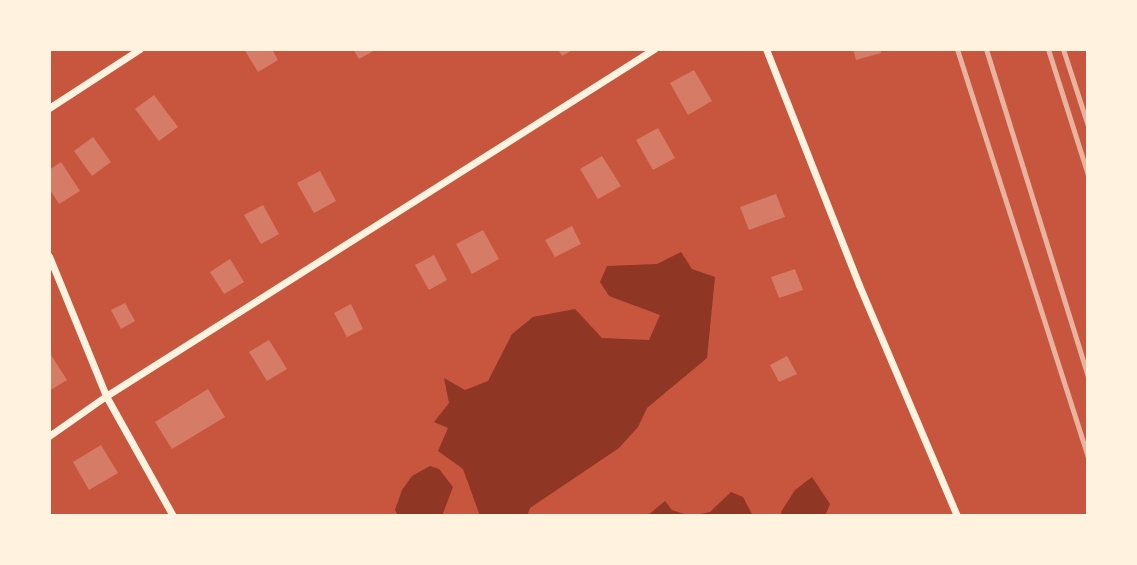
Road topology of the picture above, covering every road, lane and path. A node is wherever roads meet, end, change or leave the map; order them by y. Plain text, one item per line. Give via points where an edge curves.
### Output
1 (140, 49) edge
2 (654, 49) edge
3 (766, 49) edge
4 (49, 108) edge
5 (49, 256) edge
6 (106, 396) junction
7 (49, 436) edge
8 (173, 516) edge
9 (957, 516) edge

1 - 4 street
2 - 6 street
3 - 9 street
5 - 6 street
6 - 7 street
6 - 8 street

